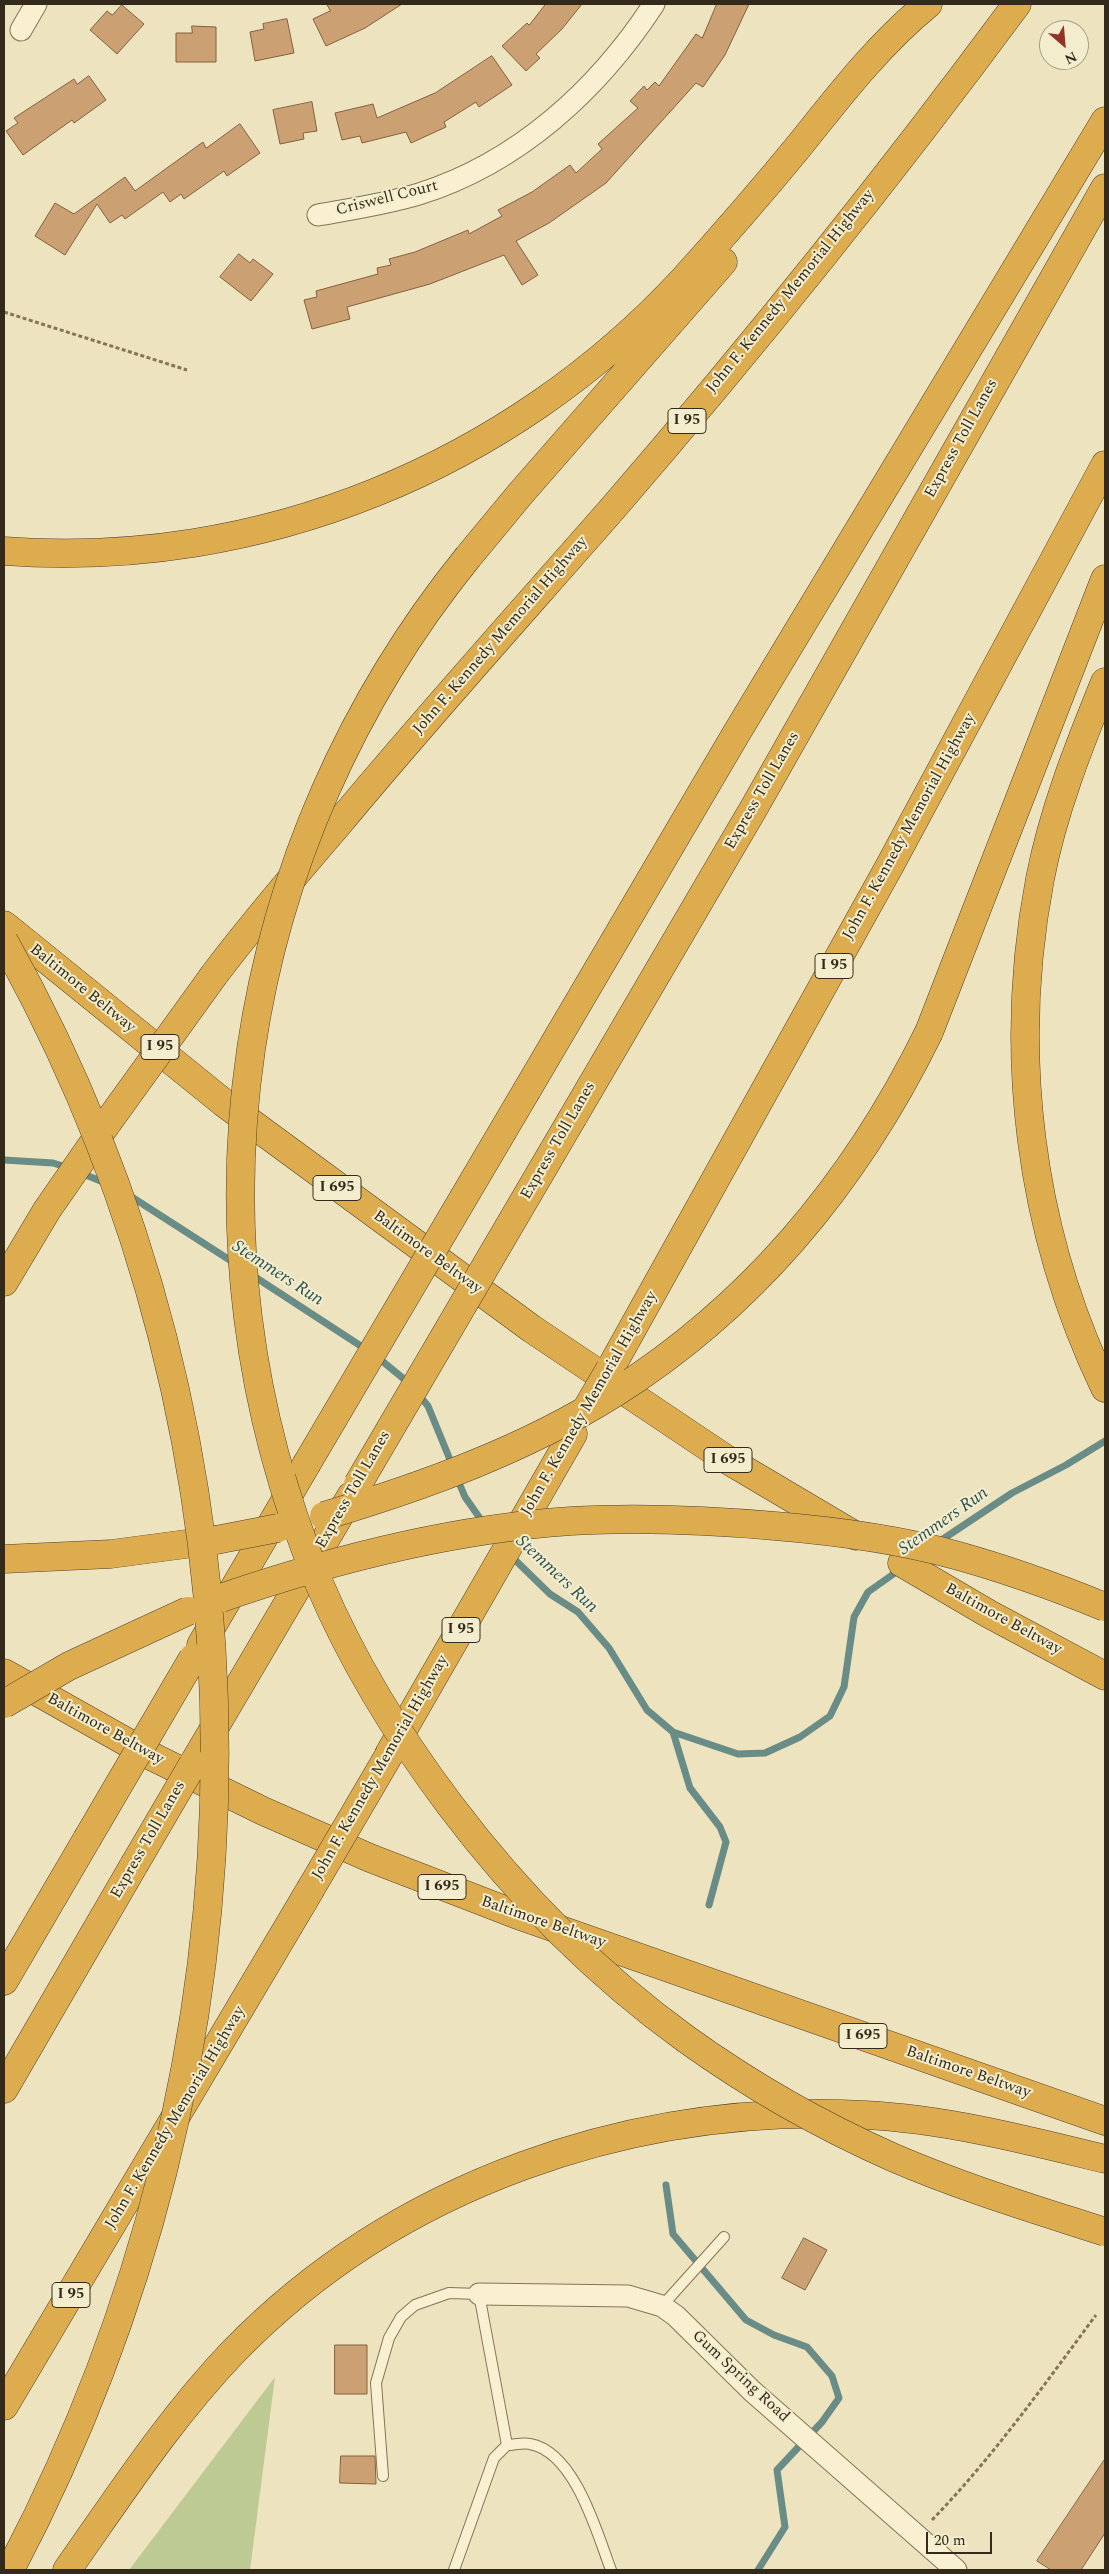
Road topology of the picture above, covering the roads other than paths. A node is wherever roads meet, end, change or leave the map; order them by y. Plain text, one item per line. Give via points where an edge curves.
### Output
1 (36, 4) edge
2 (654, 4) edge
3 (929, 4) edge
4 (1017, 4) edge
5 (21, 30) dead end
6 (1105, 121) edge
7 (1105, 188) edge
8 (318, 215) dead end
9 (1105, 465) edge
10 (4, 551) edge
11 (1105, 579) edge
12 (1105, 682) edge
13 (4, 925) edge
14 (4, 941) edge
15 (4, 1282) edge
16 (1100, 1376) edge
17 (875, 1547) dead end
18 (4, 1559) edge
19 (902, 1563) dead end
20 (1105, 1607) edge
21 (4, 1673) edge
22 (1105, 1676) edge
23 (4, 1704) edge
24 (4, 1981) edge
25 (4, 2089) edge
26 (1105, 2121) edge
27 (1105, 2159) edge
28 (1105, 2232) edge
29 (724, 2237) dead end
30 (479, 2294) junction
31 (662, 2306) junction
32 (4, 2406) edge
33 (507, 2445) junction
34 (383, 2476) dead end
35 (10, 2570) edge
36 (67, 2570) edge
37 (454, 2570) edge
38 (611, 2570) edge
39 (956, 2570) edge

1 - 5 street
2 - 8 street, Criswell Court via 595,80 541,130 501,156 460,178 418,194
3 - 10 highway via 878,50 780,169 652,312 572,382 537,408 471,448 369,497 294,522 237,536 196,544 116,552
3 - 28 highway, bridge via 879,77 438,594 392,662 334,769 318,804 280,915 260,991 240,1148 243,1276 252,1348 269,1430 304,1545 322,1591 392,1724 508,1878 623,1990 720,2063 789,2105 845,2135 933,2174
4 - 15 highway, John F. Kennedy Memorial Highway / I 95, bridge via 773,318 262,914 173,1029 89,1148
6 - 24 highway, bridge via 736,734
7 - 25 highway, Express Toll Lanes, bridge via 760,797
9 - 32 highway, John F. Kennedy Memorial Highway / I 95, bridge via 684,1238 310,1890
11 - 18 highway, bridge via 929,1032 913,1064 841,1182 785,1250 692,1338 656,1366 587,1409 509,1449 405,1491 306,1521 249,1534 150,1550
12 - 16 highway via 1060,802 1045,859 1031,938 1025,1018 1028,1115 1040,1195 1061,1272
13 - 17 highway, Baltimore Beltway / I 695 via 254,1125 546,1339 726,1459
14 - 35 highway, bridge via 52,1030 110,1167 142,1260 168,1355 189,1456 205,1567 213,1756 206,1936 185,2072 163,2172 133,2280 93,2394
19 - 22 highway, Baltimore Beltway
20 - 23 highway, bridge via 994,1566 904,1543 823,1530 672,1519 571,1522 439,1538 265,1583 188,1611 112,1645
21 - 26 highway, Baltimore Beltway / I 695 via 170,1765 262,1811 370,1858 515,1914
27 - 36 highway via 1041,2143 910,2120 866,2115 754,2114 678,2124 608,2139 541,2159 469,2188 382,2234 316,2280 262,2324 191,2398
29 - 31 lane
30 - 31 street, Gum Spring Road via 628,2296
30 - 33 lane
30 - 34 lane via 449,2293 415,2305 401,2316 390,2338 376,2383
31 - 39 street, Gum Spring Road
33 - 37 lane via 494,2458
33 - 38 lane via 530,2444 553,2454 583,2496

